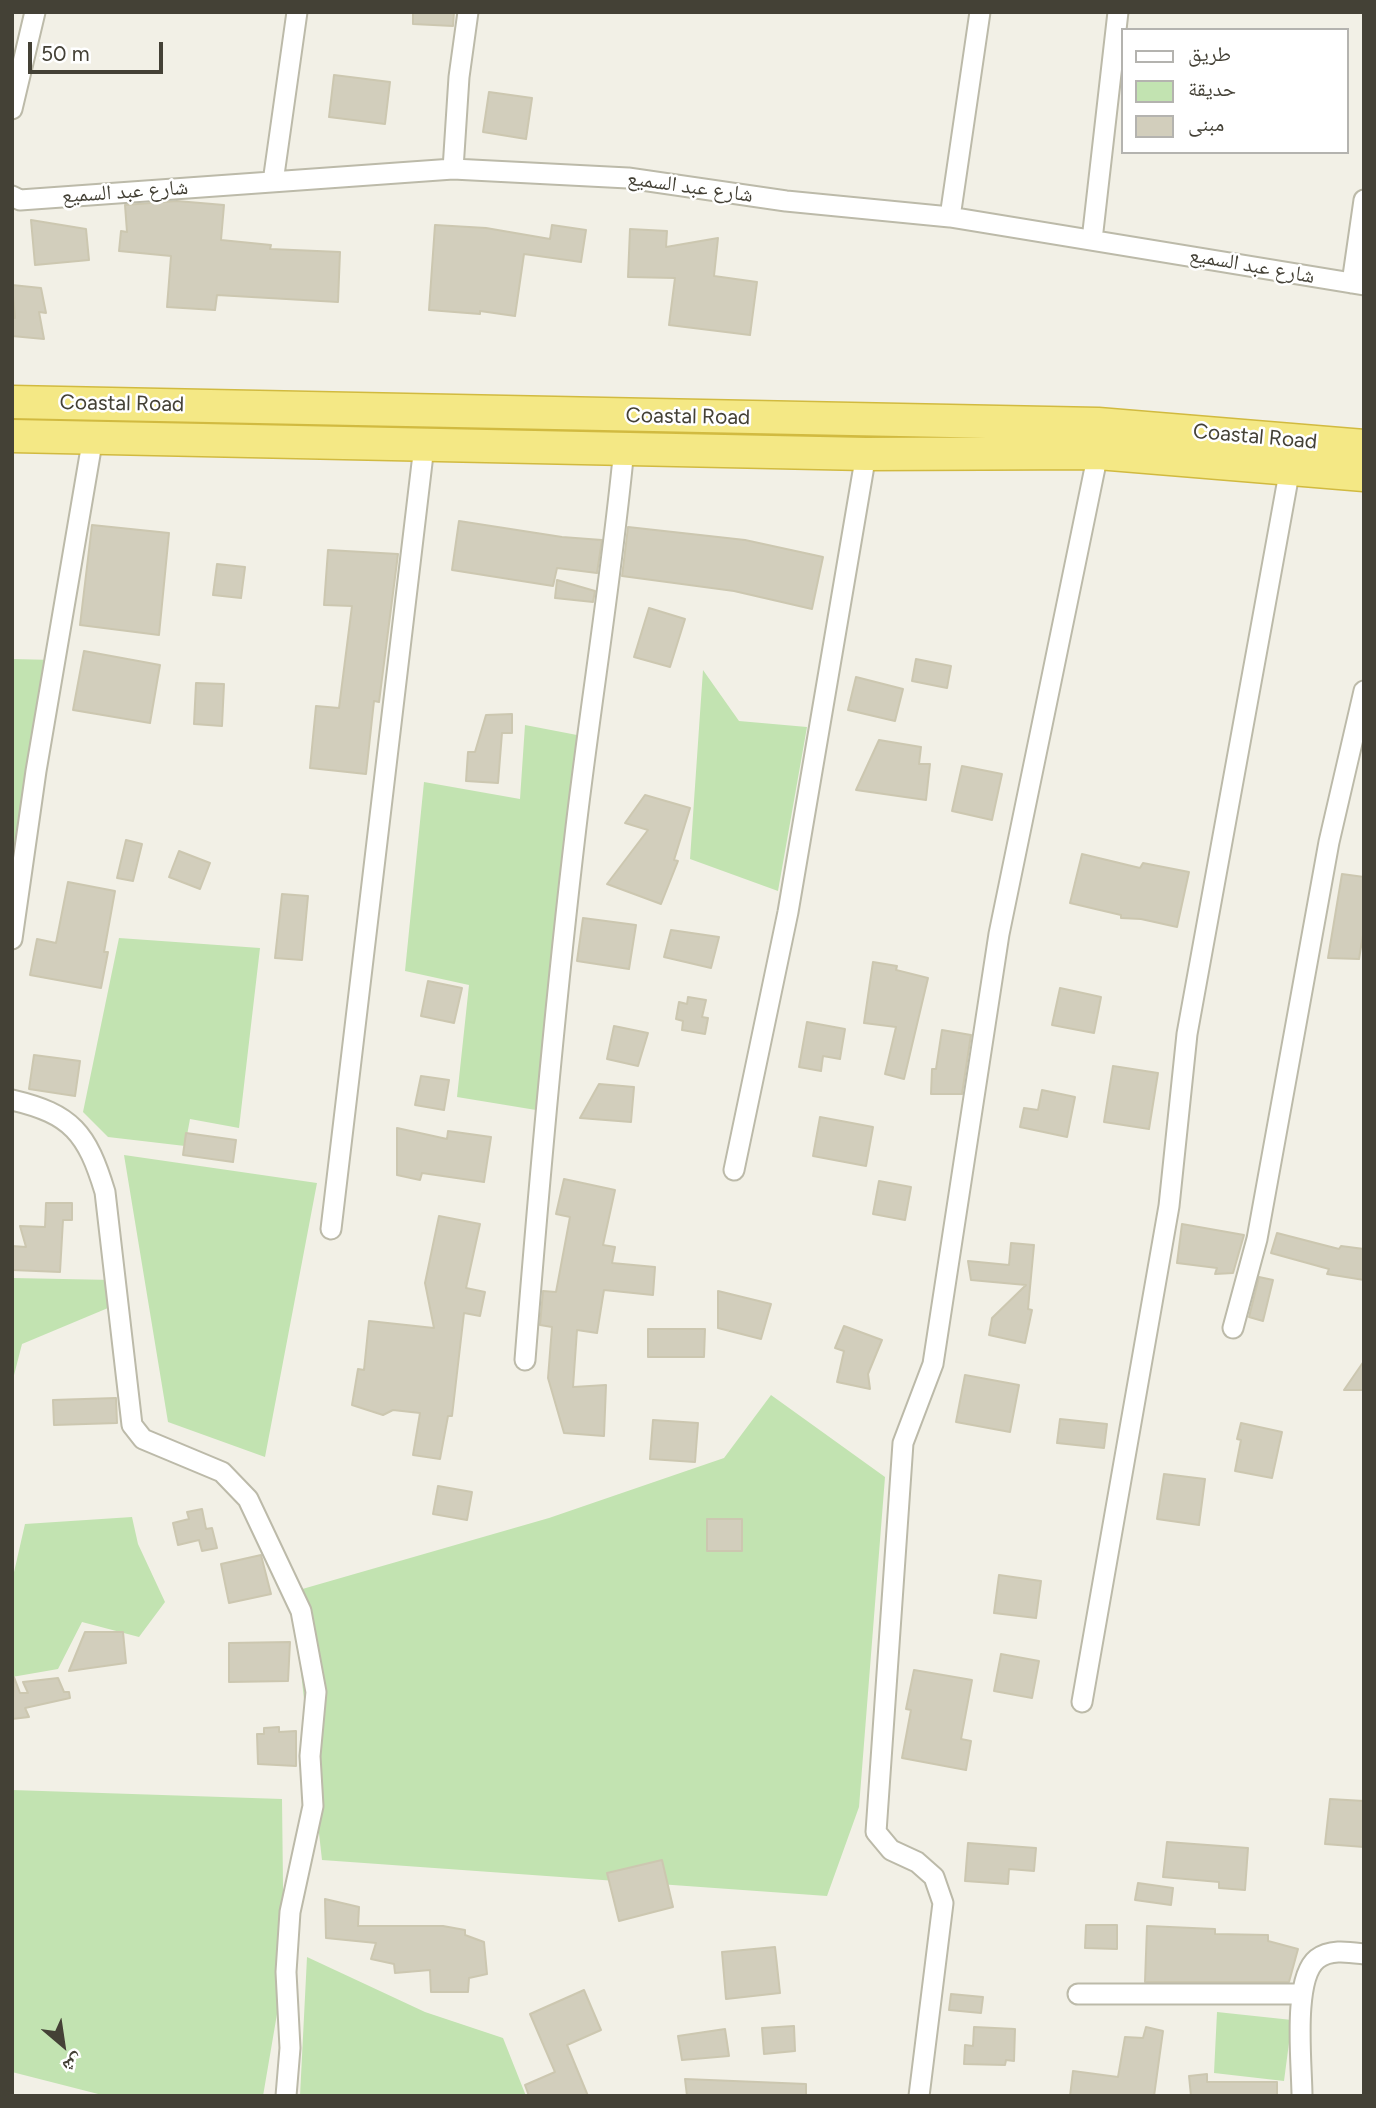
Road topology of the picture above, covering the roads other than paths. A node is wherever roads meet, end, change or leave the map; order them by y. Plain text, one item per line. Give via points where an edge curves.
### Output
1 (35, 12) edge
2 (297, 12) edge
3 (468, 12) edge
4 (980, 12) edge
5 (1118, 12) edge
6 (12, 108) edge
7 (453, 169) junction
8 (273, 182) junction
9 (12, 196) edge
10 (1364, 200) edge
11 (950, 216) junction
12 (1092, 240) junction
13 (1358, 284) edge
14 (12, 402) edge
15 (12, 436) edge
16 (93, 437) junction
17 (424, 446) junction
18 (1364, 446) edge
19 (624, 448) junction
20 (1098, 453) junction
21 (866, 454) junction
22 (1290, 468) junction
23 (1364, 475) edge
24 (1364, 691) edge
25 (12, 939) edge
26 (12, 1100) edge
27 (734, 1170) dead end
28 (331, 1229) dead end
29 (1233, 1328) dead end
30 (525, 1360) dead end
31 (1082, 1702) dead end
32 (1364, 1954) edge
33 (1078, 1994) dead end
34 (1301, 1994) junction
35 (286, 2096) edge
36 (919, 2096) edge
37 (1302, 2096) edge

1 - 6 street
2 - 8 street
3 - 7 street
4 - 11 street
5 - 12 street
7 - 8 street, شارع عبد السميع
7 - 11 street, شارع عبد السميع via 628,178 786,201
8 - 9 street, شارع عبد السميع via 20,200
10 - 13 street
11 - 12 street, شارع عبد السميع
12 - 13 street, شارع عبد السميع
14 - 18 highway, Coastal Road via 1098,424
15 - 16 highway, Coastal Road
16 - 17 highway, Coastal Road
16 - 25 street
17 - 19 highway, Coastal Road
17 - 28 street
19 - 21 highway, Coastal Road
19 - 30 street via 576,824
20 - 21 highway, Coastal Road
20 - 22 highway, Coastal Road
20 - 36 street via 999,934 933,1364 903,1443 876,1832 891,1850 917,1862 934,1877 943,1903
21 - 27 street via 785,926
22 - 23 highway, Coastal Road
22 - 31 street via 1187,1034 1169,1206
24 - 29 street via 1329,842 1257,1239
26 - 35 street via 64,1117 88,1147 98,1171 105,1192 132,1425 143,1439 222,1472 248,1499 301,1611 316,1692 310,1756 313,1806 290,1912
32 - 34 street via 1339,1951 1318,1958 1307,1970
33 - 34 street
34 - 37 street

